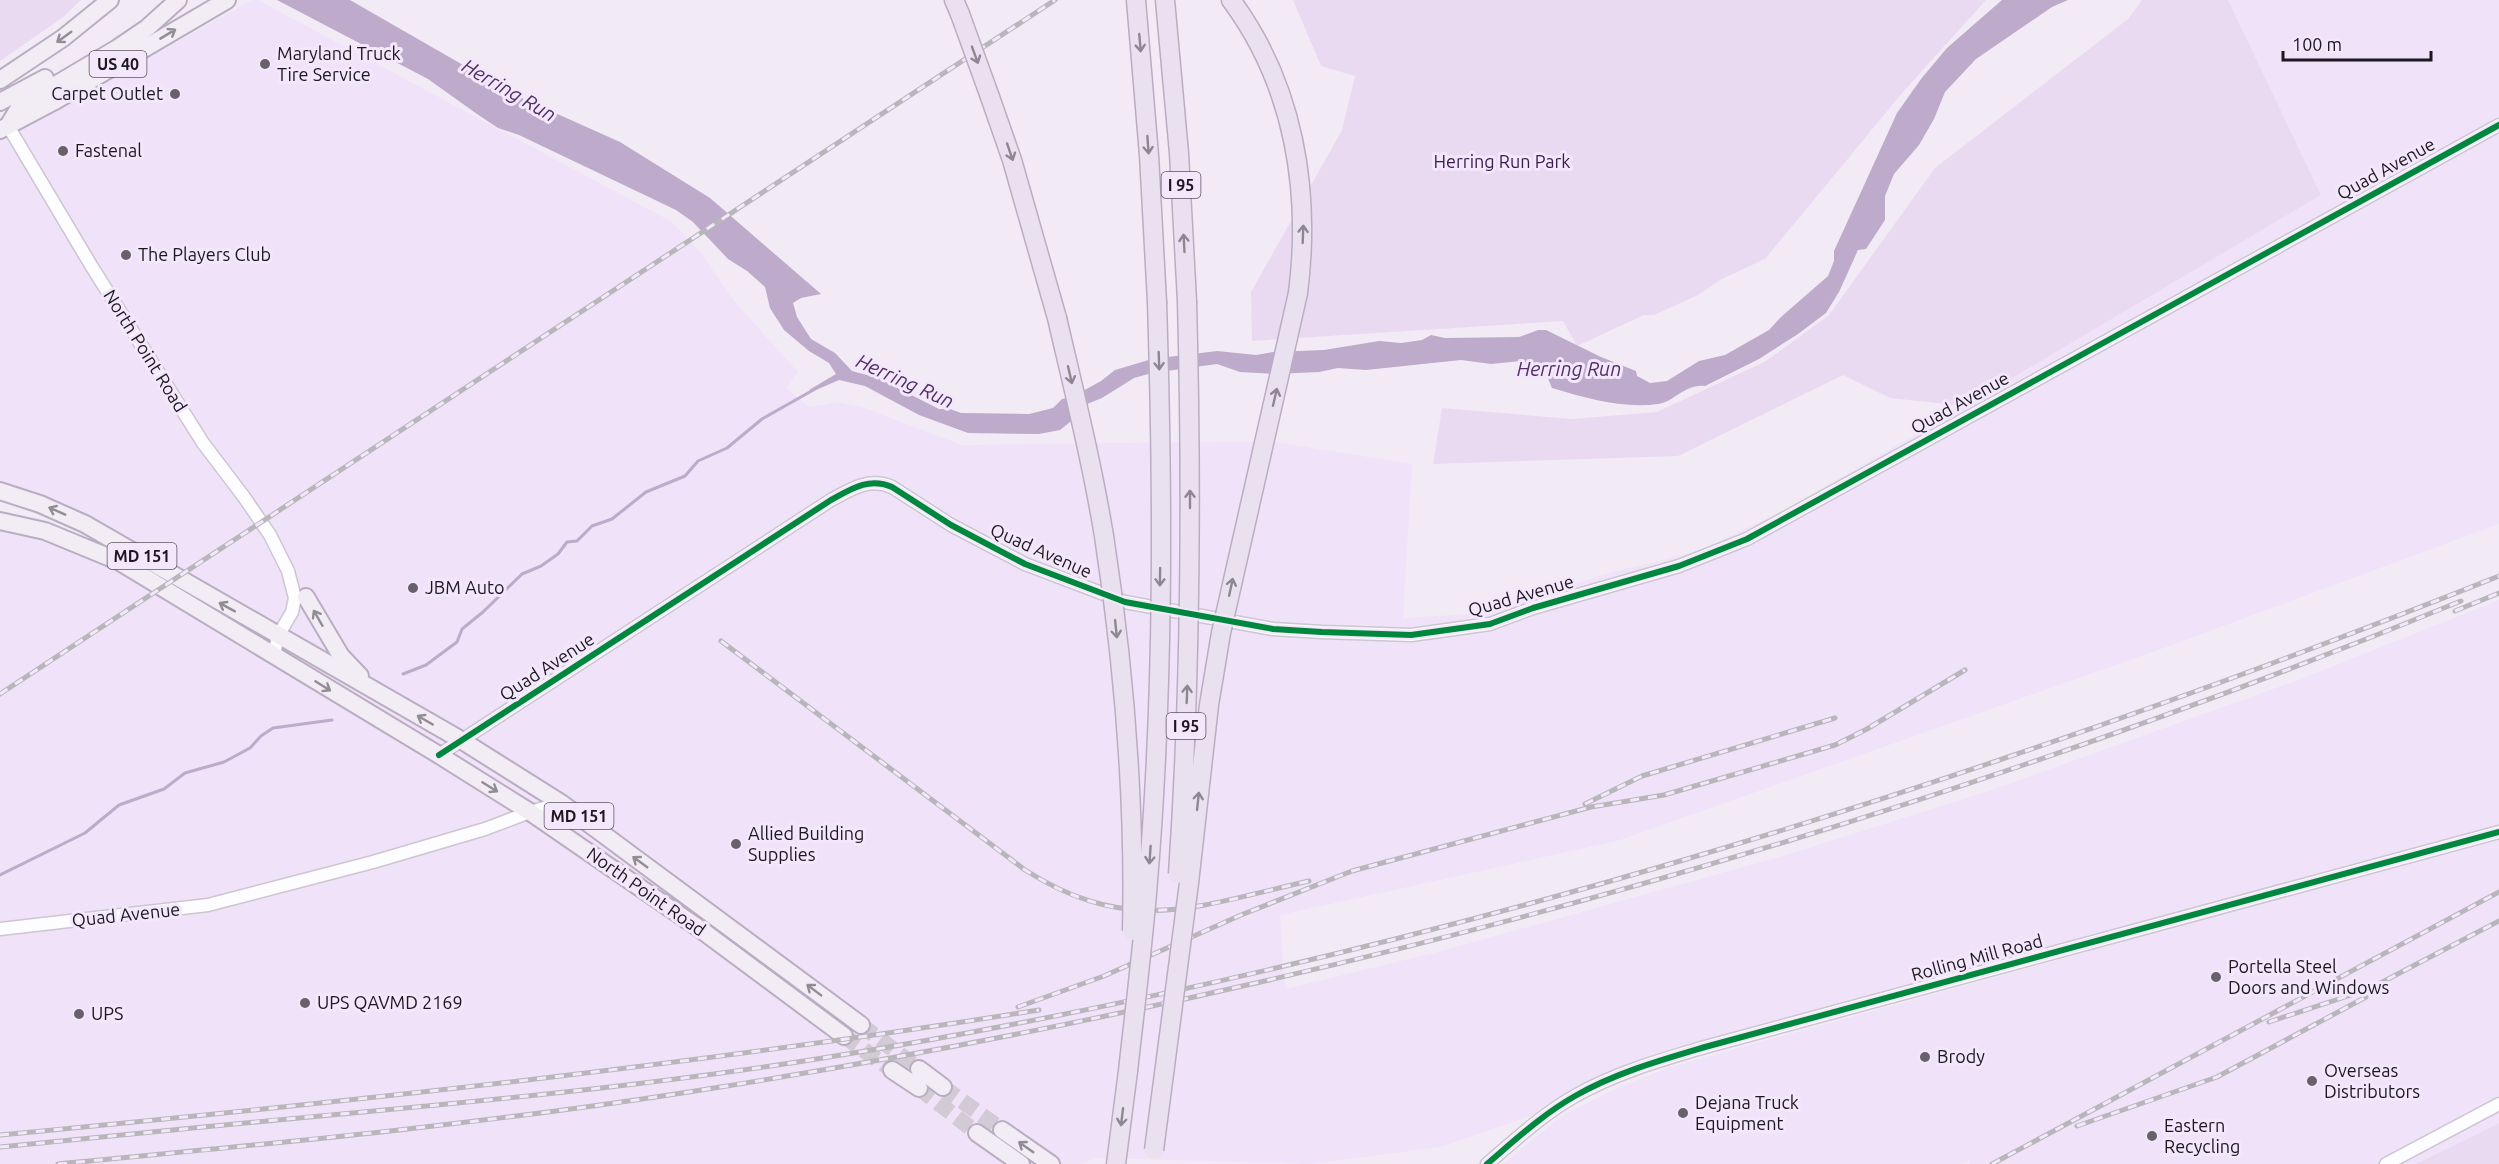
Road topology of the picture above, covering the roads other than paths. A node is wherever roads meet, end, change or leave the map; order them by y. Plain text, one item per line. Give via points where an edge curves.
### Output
1 (110, 0) edge
2 (178, 0) edge
3 (227, 0) edge
4 (1136, 0) edge
5 (1165, 0) edge
6 (1232, 0) edge
7 (957, 7) edge
8 (0, 80) edge
9 (0, 102) edge
10 (2499, 125) edge
11 (4, 128) edge
12 (0, 491) edge
13 (0, 521) edge
14 (288, 571) junction
15 (306, 597) joint
16 (278, 636) junction
17 (274, 655) junction
18 (381, 694) junction
19 (461, 741) junction
20 (439, 755) junction
21 (561, 803) junction
22 (530, 812) junction
23 (2499, 832) edge
24 (662, 878) junction
25 (649, 894) junction
26 (0, 929) edge
27 (735, 932) junction
28 (724, 946) junction
29 (861, 1025) tunnel mouth
30 (844, 1036) tunnel mouth
31 (919, 1069) tunnel mouth
32 (892, 1070) tunnel mouth
33 (1128, 1071) junction
34 (943, 1087) tunnel mouth
35 (919, 1088) tunnel mouth
36 (2499, 1104) edge
37 (1002, 1130) tunnel mouth
38 (977, 1133) tunnel mouth
39 (1153, 1157) edge
40 (1021, 1164) edge
41 (1050, 1164) edge
42 (1116, 1164) edge
43 (1487, 1164) edge
44 (2386, 1164) edge

1 -> 8 main road via 63,38
2 - 9 main road, US 40
2 - 11 main road via 116,49 20,105
11 -> 3 main road, US 40
4 -> 33 highway, I 95, bridge via 1157,302 1161,527 1148,881
39 -> 5 highway, I 95, bridge via 1183,798 1190,528 1187,301
39 -> 6 highway, bridge via 1209,705 1221,633 1298,293 1304,226 1289,120 1267,59
7 -> 33 highway, bridge via 1032,226 1057,318 1104,535 1131,797
10 - 19 street, Quad Avenue via 1747,539 1679,566 1490,624 1411,635 1322,632 1273,629 1125,602 1025,564 951,525 892,487 870,483 831,500
11 - 14 street, North Point Road via 203,443 270,536
16 -> 12 main road, MD 151 via 85,524
13 - 17 main road, MD 151 via 45,531 118,561
14 - 15 street, North Point Road
14 - 16 street, North Point Road via 295,598
18 -> 15 main road via 341,656
16 - 17 street, North Point Road
16 - 18 main road, North Point Road / MD 151
17 -> 20 main road, North Point Road / MD 151
19 -> 18 main road, North Point Road / MD 151
19 - 20 street, Quad Avenue
19 - 21 main road, North Point Road / MD 151
20 -> 22 main road, North Point Road / MD 151
21 - 22 street, Quad Avenue
24 -> 21 main road, North Point Road / MD 151
22 - 25 main road, North Point Road / MD 151
22 - 26 street, Quad Avenue via 373,862 207,905
23 - 43 street, Rolling Mill Road via 1648,1065 1575,1096
24 - 25 main road
24 - 27 main road, North Point Road / MD 151
25 - 28 main road, North Point Road / MD 151
27 - 28 main road
29 -> 27 main road, North Point Road / MD 151
28 - 30 main road, North Point Road / MD 151
31 - 34 main road
32 - 35 main road
33 -> 42 highway, I 95
36 - 44 street
41 -> 37 main road
38 - 40 main road

